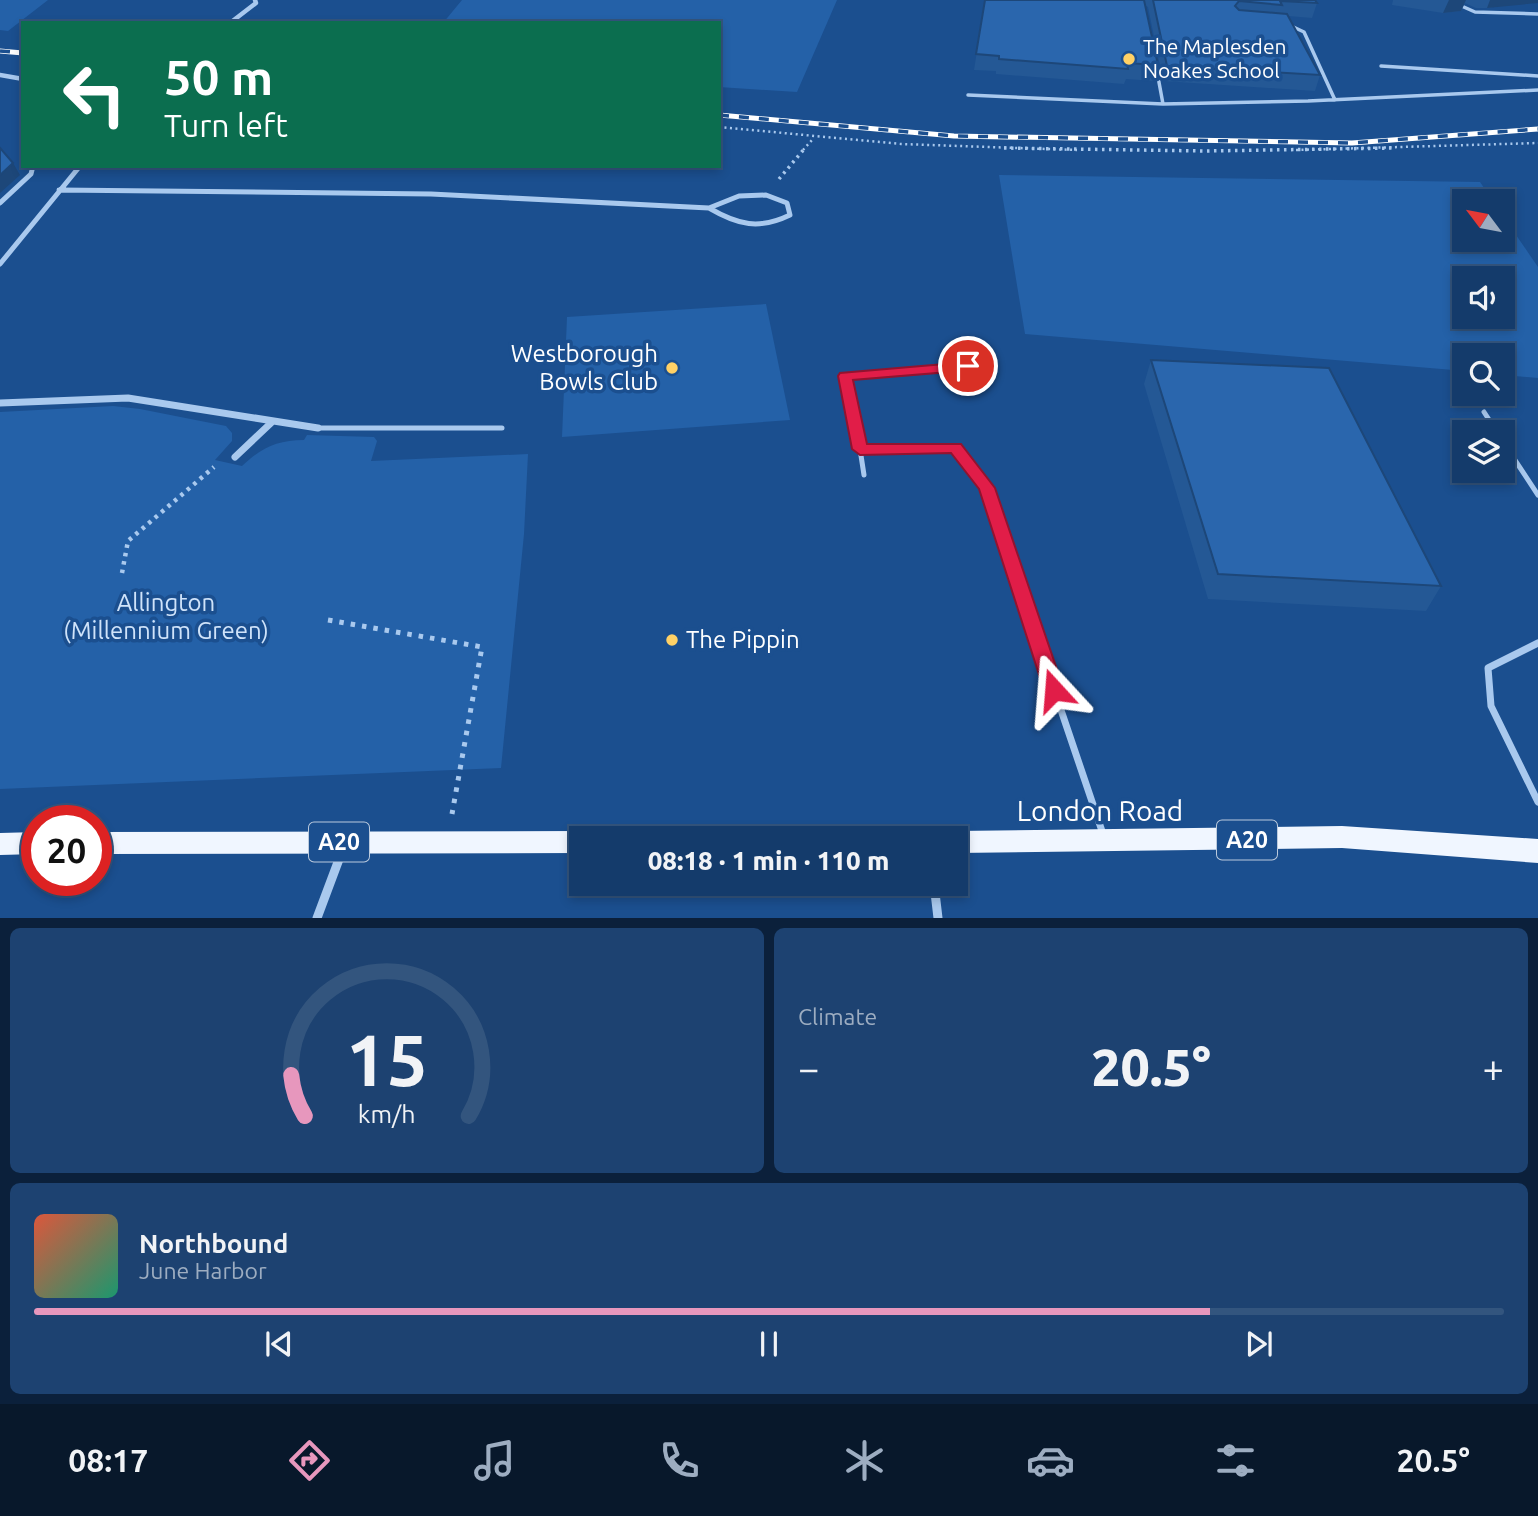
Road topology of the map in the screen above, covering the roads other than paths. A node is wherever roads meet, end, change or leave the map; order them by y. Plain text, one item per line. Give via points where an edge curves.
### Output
1 (255, 0) edge
2 (1448, 0) edge
3 (1538, 14) edge
4 (233, 21) edge
5 (1285, 24) edge
6 (1154, 56) edge
7 (1381, 66) dead end
8 (0, 75) edge
9 (1538, 75) edge
10 (21, 79) edge
11 (1538, 90) edge
12 (968, 95) dead end
13 (1335, 100) junction
14 (1163, 104) junction
15 (32, 168) edge
16 (78, 168) edge
17 (59, 190) junction
18 (0, 203) edge
19 (709, 208) junction
20 (0, 264) edge
21 (968, 366) dead end
22 (0, 403) edge
23 (1484, 412) dead end
24 (1489, 420) edge
25 (272, 422) junction
26 (318, 428) joint
27 (502, 428) dead end
28 (860, 449) junction
29 (235, 457) road end
30 (1515, 460) edge
31 (864, 475) dead end
32 (1538, 495) edge
33 (1538, 643) edge
34 (1538, 802) edge
35 (1105, 841) junction
36 (345, 842) junction
37 (569, 842) edge
38 (968, 842) edge
39 (112, 843) edge
40 (0, 844) edge
41 (21, 844) edge
42 (1538, 851) edge
43 (935, 896) edge
44 (317, 918) edge
45 (938, 918) edge

1 - 4 street
2 - 3 lane via 1475,12
5 - 13 lane via 1304,32
6 - 14 lane
7 - 9 lane
8 - 10 street
11 - 13 lane
12 - 14 lane
13 - 14 lane
15 - 18 street
16 - 17 street
17 - 19 street via 431,194
17 - 20 street
19 - 19 street via 746,226 771,225 790,215 787,203 766,195 739,196
21 - 28 lane via 845,376
22 - 25 street via 128,398
23 - 24 lane
25 - 26 street
25 - 29 street
26 - 27 lane
28 - 31 lane
28 - 35 lane via 956,447 986,488
30 - 32 lane
33 - 34 lane via 1488,668 1491,706
35 - 38 main road, London Road / A20
35 - 42 main road, London Road / A20 via 1342,837
36 - 37 main road, A20
36 - 39 main road, A20
36 - 44 street
40 - 41 main road
43 - 45 street

